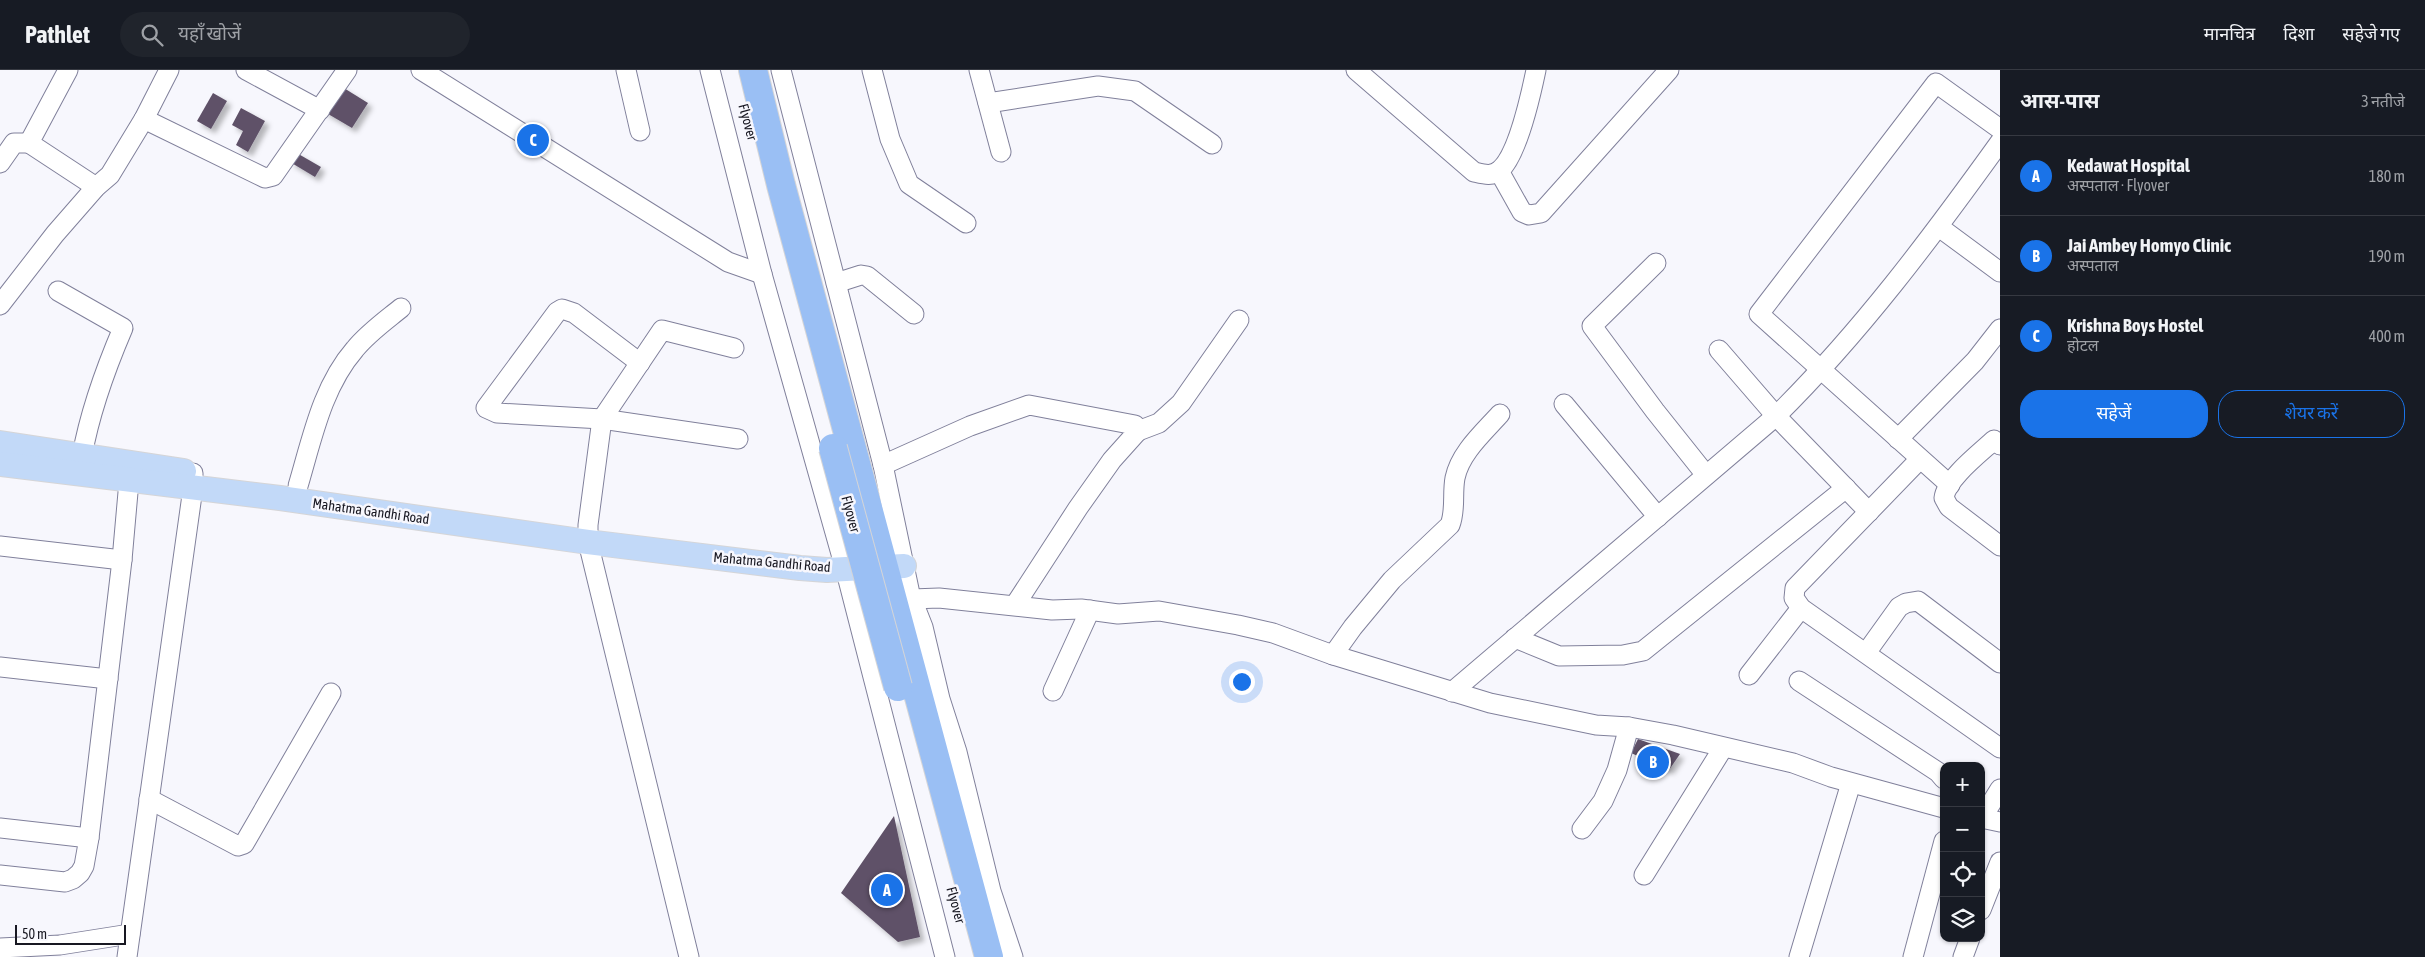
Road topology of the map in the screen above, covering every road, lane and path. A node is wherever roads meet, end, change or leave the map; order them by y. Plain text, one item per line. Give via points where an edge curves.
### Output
1 (68, 70) edge
2 (169, 70) edge
3 (246, 70) edge
4 (347, 70) edge
5 (421, 70) edge
6 (626, 70) edge
7 (710, 70) edge
8 (735, 70) edge
9 (754, 70) edge
10 (781, 70) edge
11 (872, 70) edge
12 (980, 70) edge
13 (1356, 70) edge
14 (1536, 70) edge
15 (1669, 70) edge
16 (988, 102) junction
17 (320, 110) junction
18 (144, 119) junction
19 (2000, 129) edge
20 (640, 131) dead end
21 (14, 140) edge
22 (2000, 142) edge
23 (1212, 144) dead end
24 (1001, 152) dead end
25 (0, 164) edge
26 (1499, 171) junction
27 (96, 187) junction
28 (966, 223) dead end
29 (1939, 226) junction
30 (1656, 263) dead end
31 (2000, 272) edge
32 (762, 274) junction
33 (836, 283) junction
34 (58, 290) dead end
35 (0, 305) edge
36 (400, 308) dead end
37 (914, 314) dead end
38 (1238, 320) dead end
39 (2000, 329) edge
40 (734, 348) dead end
41 (1719, 350) dead end
42 (640, 363) junction
43 (1821, 371) junction
44 (1564, 404) dead end
45 (1500, 414) dead end
46 (1776, 416) junction
47 (602, 419) junction
48 (1138, 431) junction
49 (738, 439) dead end
50 (1898, 439) junction
51 (0, 443) edge
52 (2000, 444) edge
53 (82, 456) junction
54 (1920, 459) junction
55 (0, 464) edge
56 (883, 465) junction
57 (1706, 475) junction
58 (129, 480) junction
59 (193, 480) junction
60 (1950, 484) junction
61 (298, 486) junction
62 (1846, 488) junction
63 (1869, 512) junction
64 (1658, 517) junction
65 (588, 533) junction
66 (0, 546) edge
67 (2000, 546) edge
68 (122, 560) junction
69 (894, 567) junction
70 (844, 568) junction
71 (912, 599) junction
72 (1015, 605) junction
73 (1801, 608) junction
74 (1090, 610) junction
75 (1515, 638) junction
76 (1866, 653) junction
77 (1333, 655) junction
78 (2000, 663) edge
79 (0, 667) edge
80 (1749, 675) dead end
81 (108, 679) junction
82 (1799, 681) dead end
83 (1053, 691) dead end
84 (331, 692) dead end
85 (1452, 692) junction
86 (1629, 727) junction
87 (1723, 748) junction
88 (2000, 748) edge
89 (1940, 774) edge
90 (1852, 782) junction
91 (2000, 789) edge
92 (149, 799) junction
93 (1939, 807) edge
94 (1985, 813) edge
95 (1985, 819) edge
96 (2000, 822) edge
97 (0, 828) edge
98 (1582, 829) dead end
99 (89, 838) junction
100 (1941, 852) edge
101 (2000, 862) edge
102 (0, 875) edge
103 (1644, 876) dead end
104 (1985, 900) edge
105 (130, 934) junction
106 (1969, 942) edge
107 (0, 948) edge
108 (127, 957) edge
109 (689, 957) edge
110 (945, 957) edge
111 (970, 957) edge
112 (989, 957) edge
113 (1013, 957) edge
114 (1799, 957) edge
115 (1913, 957) edge
116 (1963, 957) edge

1 - 21 street
2 - 18 street
3 - 17 street
4 - 17 street
5 - 32 street via 728,262
6 - 20 street
7 - 32 street
8 - 111 highway, Flyover, bridge
9 - 69 highway via 781,185
10 - 33 street
11 - 28 street via 890,139 908,184
12 - 16 street
13 - 26 street via 1474,172 1487,175
14 - 26 street via 1527,111 1507,162
15 - 26 street via 1541,213 1530,215 1522,212
16 - 23 street via 1098,86 1134,91
16 - 24 street
17 - 18 street via 273,176 265,178
18 - 27 street via 110,175
19 - 43 street via 1936,83 1758,314
21 - 25 street
21 - 27 street
22 - 29 street
27 - 35 street
29 - 31 street
29 - 43 street
30 - 57 street via 1592,326
32 - 70 street
33 - 37 street via 867,276
33 - 56 street
34 - 53 street via 123,328 88,423
36 - 61 street via 363,339 336,376 320,411
38 - 48 street via 1181,403 1159,423
39 - 50 street via 1969,368
40 - 42 street via 662,330
41 - 46 street
42 - 47 street
42 - 47 street via 574,313 562,309 486,406 497,413
43 - 46 street
43 - 50 street
44 - 64 street
45 - 77 street via 1462,458 1455,479 1454,514 1450,525 1392,580
46 - 57 street
46 - 62 street
47 - 49 street
47 - 65 street
48 - 56 street via 1135,425 1126,422 1029,405 960,430
48 - 72 street via 1112,460 1078,508
50 - 54 street
51 - 53 main road, Mahatma Gandhi Road
52 - 60 street via 1994,440
53 - 59 main road, Mahatma Gandhi Road
54 - 60 street
54 - 63 street
55 - 58 main road, Mahatma Gandhi Road
56 - 69 street
57 - 64 street
58 - 59 main road, Mahatma Gandhi Road
58 - 68 street
59 - 61 main road, Mahatma Gandhi Road
59 - 65 main road, Mahatma Gandhi Road
59 - 92 street
60 - 67 street via 1945,493 1948,507
61 - 65 main road, Mahatma Gandhi Road
62 - 63 street
62 - 75 street via 1643,651 1623,655 1559,656
63 - 73 street via 1794,588 1794,598
64 - 75 street
65 - 70 main road, Mahatma Gandhi Road via 800,568
65 - 109 street
66 - 68 street
68 - 81 street
69 - 70 main road, Mahatma Gandhi Road
69 - 71 street
69 - 112 highway
70 - 110 street
71 - 72 street via 939,598
71 - 113 street via 923,627 957,752 991,891
72 - 74 street via 1052,610
73 - 76 street
73 - 80 street
74 - 77 street via 1118,614 1159,611 1238,625 1273,633
74 - 83 street
75 - 85 street
76 - 78 street via 1899,607 1918,601
76 - 88 street
77 - 85 street
79 - 81 street
81 - 99 street
82 - 89 street
84 - 92 street via 244,844 238,846
85 - 86 street via 1596,725
86 - 87 street
86 - 98 street via 1617,770 1603,801
87 - 90 street via 1793,763
87 - 103 street
90 - 93 street
90 - 114 street
91 - 94 street
92 - 105 street
95 - 96 street
97 - 99 street
99 - 102 street via 84,866 73,879 65,882
100 - 115 street
101 - 104 street
105 - 107 street
105 - 108 street
106 - 116 street

